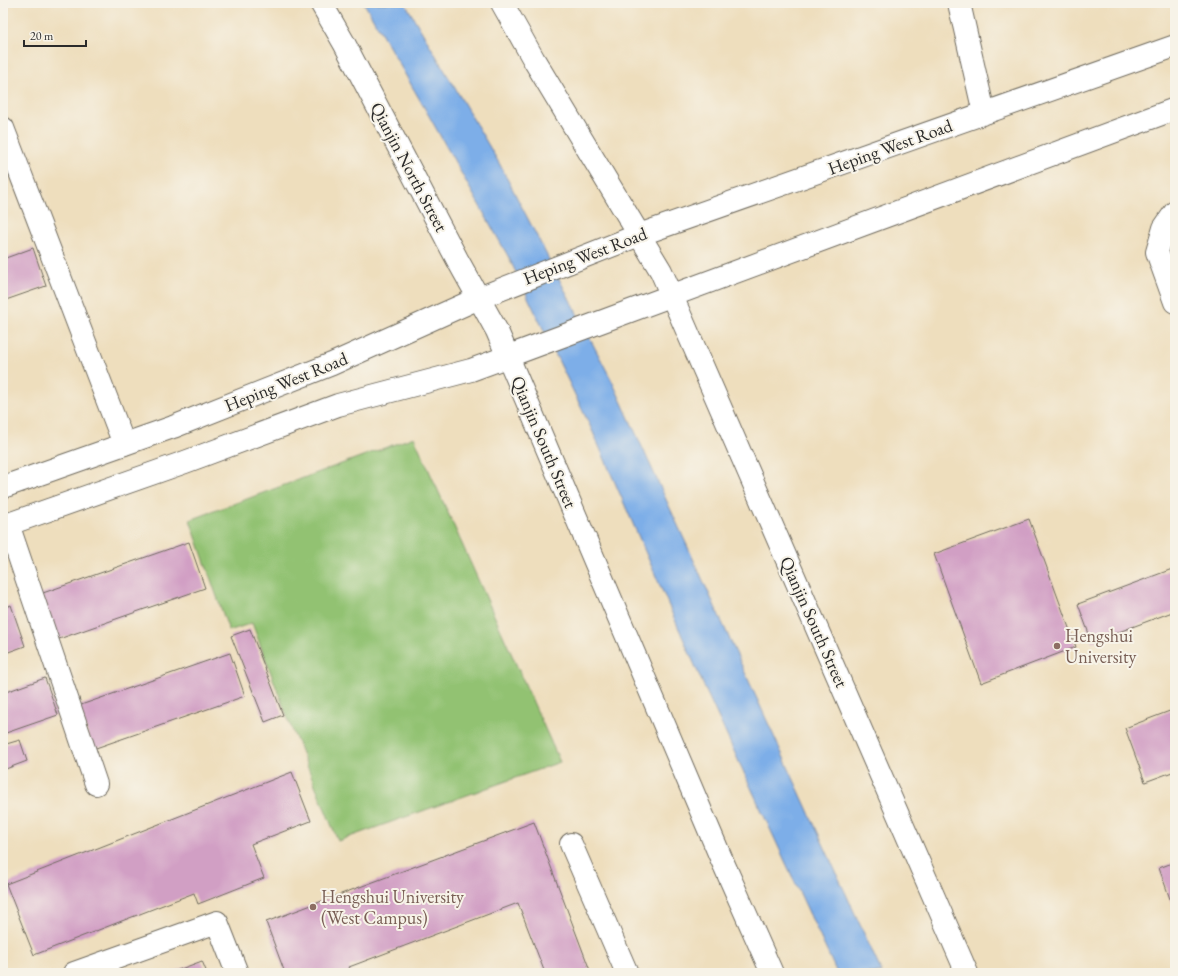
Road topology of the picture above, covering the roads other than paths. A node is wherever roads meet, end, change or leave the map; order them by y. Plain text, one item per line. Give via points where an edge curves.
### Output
1 (321, 3) edge
2 (502, 3) edge
3 (959, 3) edge
4 (1175, 46) edge
5 (1175, 109) edge
6 (984, 113) junction
7 (3, 128) edge
8 (1175, 212) edge
9 (640, 235) junction
10 (672, 296) junction
11 (478, 298) junction
12 (1175, 302) edge
13 (497, 331) joint
14 (508, 356) junction
15 (124, 444) junction
16 (3, 487) edge
17 (6, 525) edge
18 (96, 784) dead end
19 (570, 844) dead end
20 (74, 973) edge
21 (237, 973) edge
22 (627, 973) edge
23 (772, 973) edge
24 (967, 973) edge

1 - 11 main road, Qianjin North Street
2 - 9 main road
3 - 6 main road
4 - 6 main road, Heping West Road
5 - 10 main road, Heping West Road
6 - 9 main road, Heping West Road
7 - 15 main road
8 - 12 main road via 1164,228 1157,252
9 - 10 main road, Qianjin South Street
9 - 11 main road, Heping West Road
10 - 14 main road, Heping West Road
10 - 24 main road, Qianjin South Street
11 - 13 main road, Qianjin North Street
11 - 15 main road, Heping West Road via 332,364
13 - 14 main road, Qianjin South Street
14 - 17 main road, Heping West Road via 471,370 338,405
14 - 23 main road, Qianjin South Street
15 - 16 main road, Heping West Road
17 - 18 main road
19 - 22 main road
20 - 21 main road via 217,922

